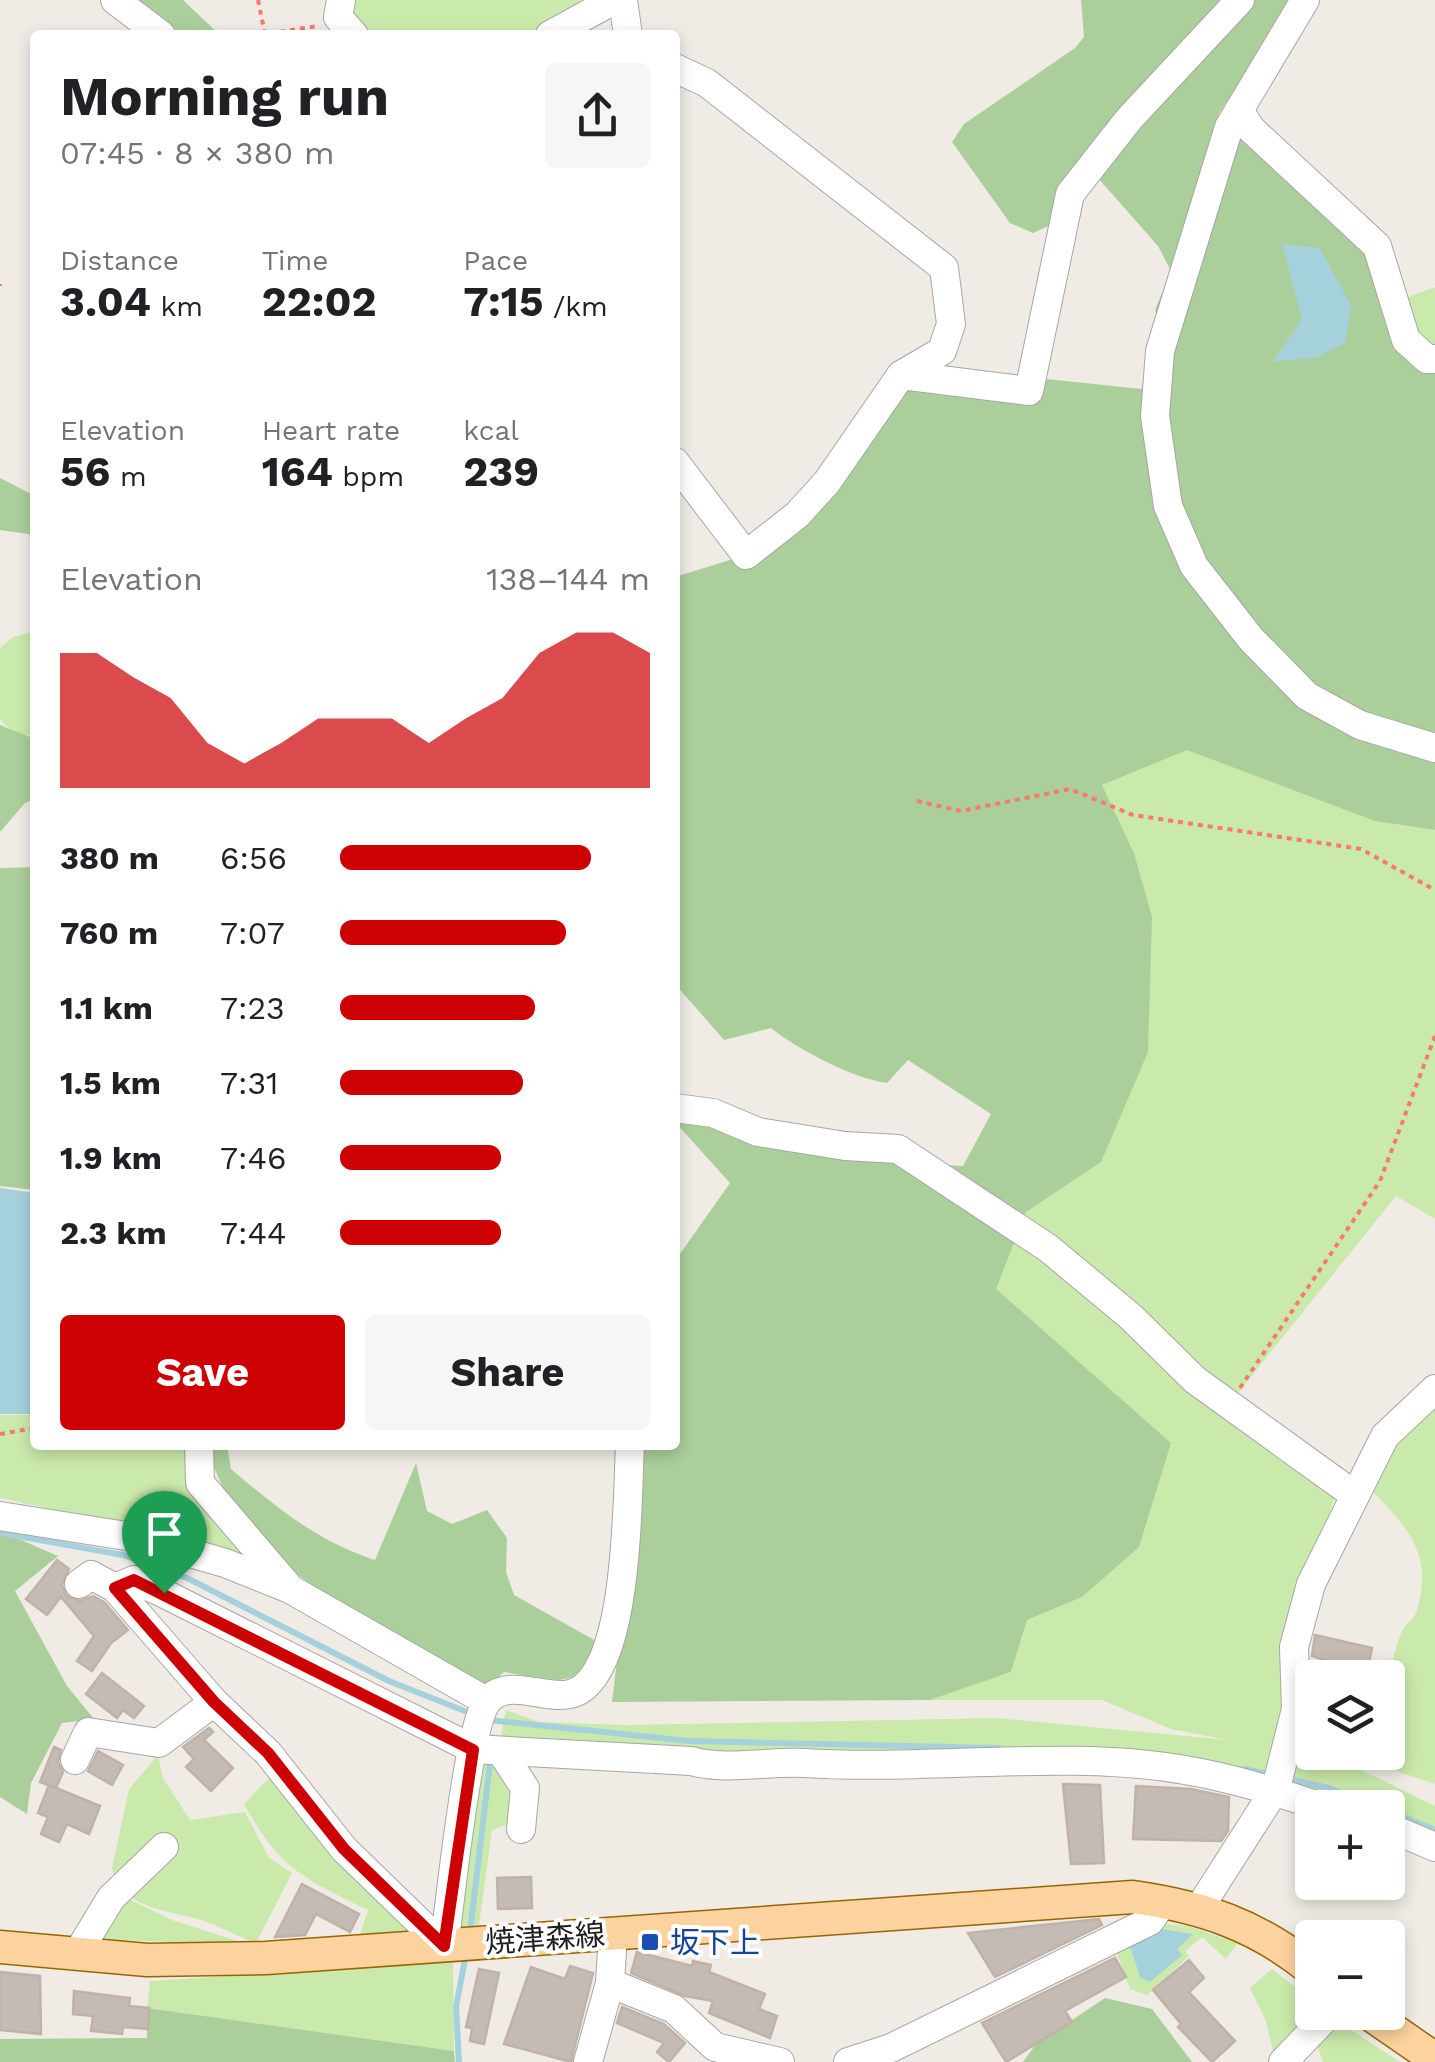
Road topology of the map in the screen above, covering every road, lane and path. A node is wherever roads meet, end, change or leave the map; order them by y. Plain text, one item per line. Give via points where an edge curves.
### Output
1 (115, 0) edge
2 (258, 0) edge
3 (614, 0) edge
4 (622, 0) edge
5 (1240, 0) edge
6 (1305, 0) edge
7 (346, 19) edge
8 (154, 30) edge
9 (263, 30) edge
10 (286, 30) edge
11 (559, 30) edge
12 (627, 30) edge
13 (680, 70) edge
14 (1239, 110) junction
15 (1435, 359) edge
16 (902, 375) junction
17 (680, 469) edge
18 (1435, 748) edge
19 (917, 801) dead end
20 (1435, 890) edge
21 (1435, 1036) edge
22 (680, 1109) edge
23 (1435, 1389) edge
24 (1229, 1404) junction
25 (30, 1429) edge
26 (0, 1434) edge
27 (198, 1450) edge
28 (630, 1450) edge
29 (1353, 1494) junction
30 (0, 1516) edge
31 (79, 1584) dead end
32 (115, 1588) junction
33 (290, 1588) junction
34 (214, 1702) junction
35 (485, 1705) junction
36 (473, 1744) junction
37 (502, 1752) junction
38 (75, 1760) dead end
39 (1275, 1790) junction
40 (1295, 1797) edge
41 (520, 1829) dead end
42 (1405, 1834) edge
43 (164, 1847) dead end
44 (1435, 1847) edge
45 (1164, 1901) junction
46 (1200, 1907) junction
47 (613, 1933) junction
48 (461, 1944) junction
49 (0, 1947) edge
50 (78, 1954) junction
51 (1295, 1959) edge
52 (610, 1983) junction
53 (1313, 2030) edge
54 (1392, 2030) edge
55 (893, 2055) edge
56 (743, 2059) edge
57 (1435, 2060) edge
58 (588, 2062) edge
59 (780, 2062) edge
60 (848, 2062) edge
61 (1283, 2062) edge

1 - 8 street
2 - 9 path
3 - 11 street
4 - 12 street
5 - 16 street via 1107,144 1070,194 1029,391
6 - 14 street
7 - 10 path
13 - 16 street via 707,83 944,268 951,324 942,351
14 - 15 street via 1251,129 1378,246 1406,340
14 - 18 street via 1160,351 1156,416 1168,506 1194,566 1250,639 1307,696 1360,725
16 - 17 street via 827,482 746,555
19 - 20 path via 961,810 1070,788 1133,815 1362,849
21 - 24 path via 1380,1181
22 - 24 street via 712,1113 758,1132 898,1148 1048,1248
23 - 29 street via 1385,1436
24 - 29 street
25 - 26 path
27 - 33 street via 200,1482
28 - 35 street via 623,1566 609,1651 592,1681 571,1694 502,1690
29 - 39 street via 1311,1584 1294,1647 1296,1709
30 - 33 street via 139,1538
31 - 32 street via 91,1575
32 - 34 street
32 - 36 street via 134,1580 164,1593
33 - 35 street
34 - 38 street via 160,1744 88,1732
34 - 48 street via 268,1753 344,1849
35 - 36 street
36 - 37 street
36 - 48 street
37 - 39 street via 690,1760 716,1768 772,1761 1128,1766
37 - 41 street via 525,1788
39 - 40 street
39 - 46 street
42 - 44 street
43 - 50 street via 111,1898
45 - 46 main road, 焼津森線
45 - 47 main road, 焼津森線 via 1099,1896
45 - 55 street via 1150,1920
46 - 51 main road, 焼津森線
47 - 48 main road, 焼津森線
47 - 52 street
48 - 50 main road, 焼津森線 via 205,1961
49 - 50 main road, 焼津森線
52 - 56 street via 674,2008 715,2047
52 - 58 street
53 - 61 street
54 - 57 main road
55 - 60 street
56 - 59 street

